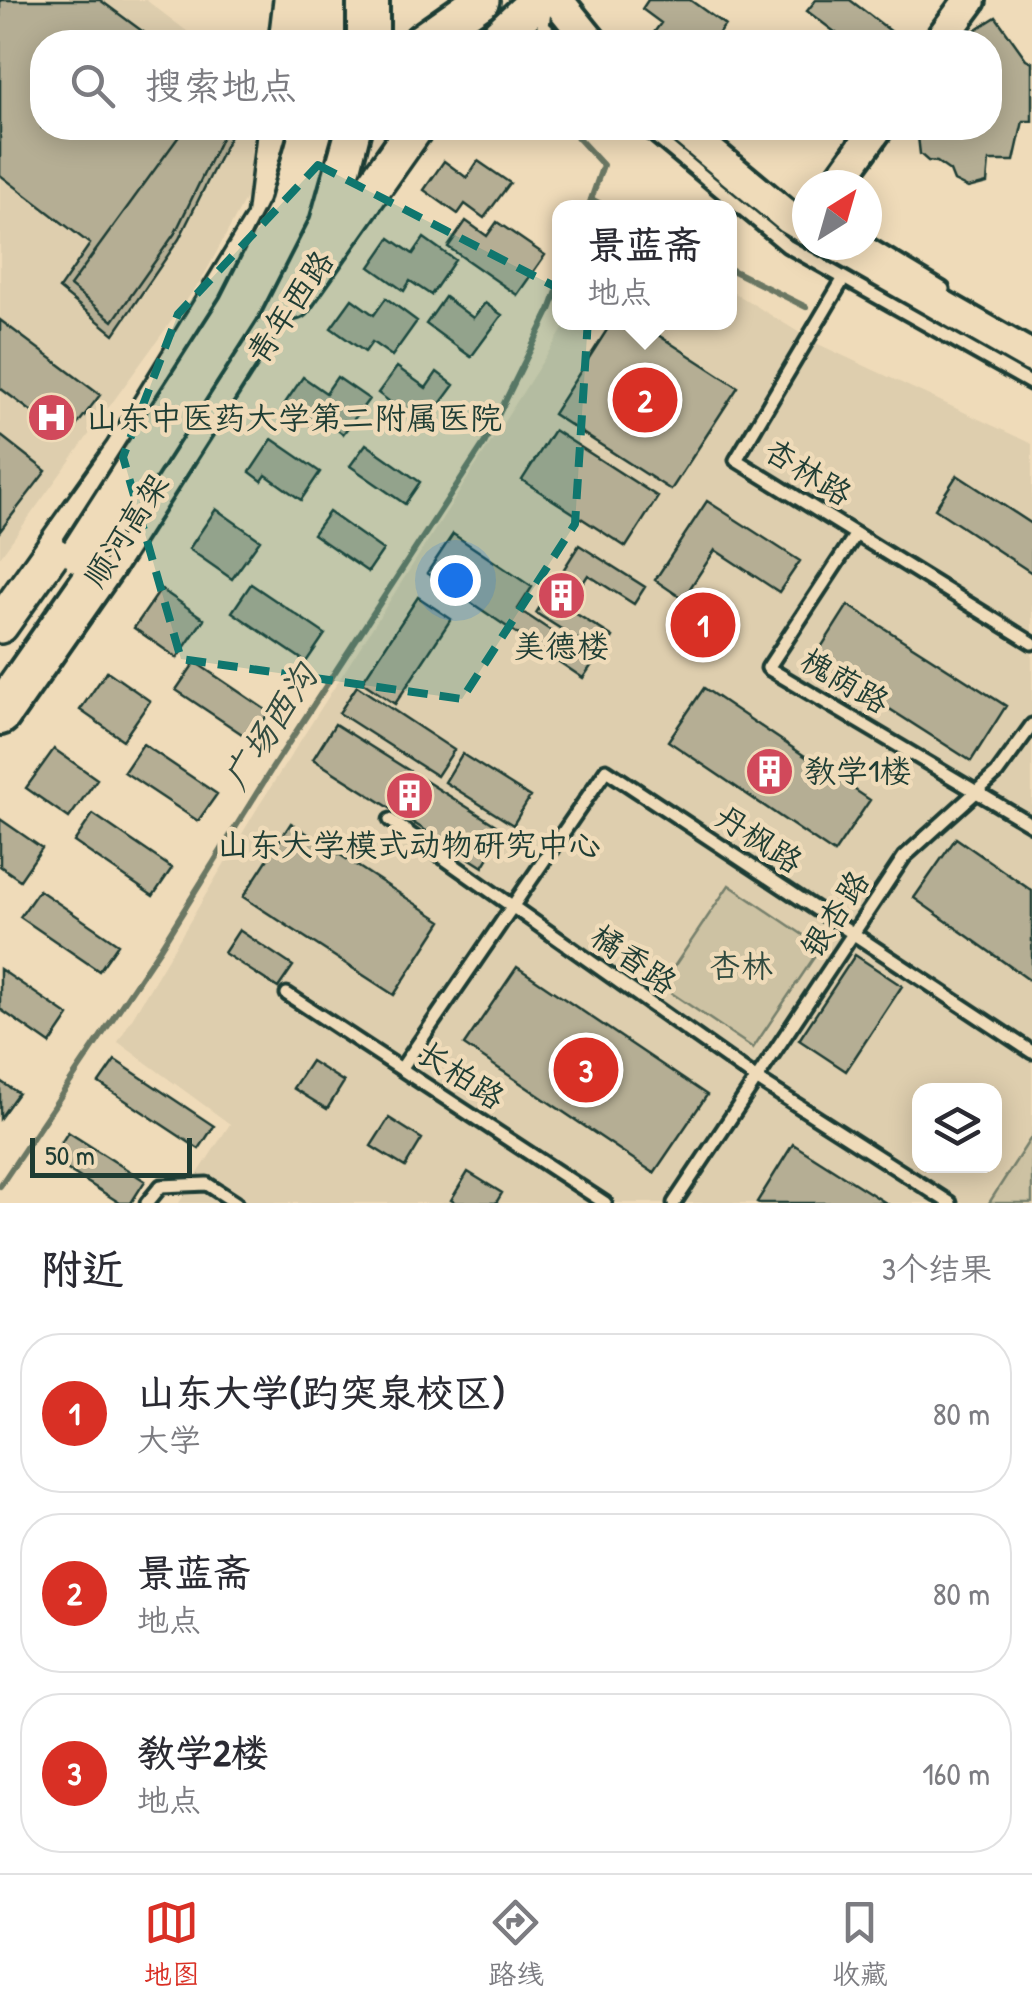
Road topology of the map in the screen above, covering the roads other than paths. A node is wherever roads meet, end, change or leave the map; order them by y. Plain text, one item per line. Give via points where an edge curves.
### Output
1 (292, 0) edge
2 (328, 0) edge
3 (366, 0) edge
4 (482, 0) edge
5 (538, 0) edge
6 (547, 0) edge
7 (557, 0) edge
8 (970, 0) edge
9 (288, 30) edge
10 (324, 30) edge
11 (367, 30) edge
12 (390, 30) edge
13 (438, 30) edge
14 (506, 30) edge
15 (547, 30) edge
16 (581, 30) edge
17 (948, 30) edge
18 (275, 140) edge
19 (309, 140) edge
20 (314, 140) edge
21 (347, 140) edge
22 (407, 140) edge
23 (658, 140) edge
24 (695, 140) edge
25 (869, 140) edge
26 (847, 170) edge
27 (731, 200) edge
28 (737, 205) edge
29 (265, 219) junction
30 (792, 220) edge
31 (882, 252) edge
32 (862, 260) edge
33 (844, 278) junction
34 (950, 293) dead end
35 (966, 303) dead end
36 (1032, 343) edge
37 (1032, 357) edge
38 (1032, 384) edge
39 (856, 534) junction
40 (0, 625) edge
41 (1032, 643) edge
42 (0, 668) edge
43 (0, 714) edge
44 (1032, 725) edge
45 (0, 738) edge
46 (978, 791) junction
47 (390, 820) dead end
48 (1032, 825) edge
49 (512, 906) junction
50 (854, 934) junction
51 (287, 994) dead end
52 (1032, 1052) edge
53 (401, 1068) junction
54 (758, 1080) junction
55 (146, 1203) edge
56 (236, 1203) edge
57 (606, 1203) edge
58 (674, 1203) edge
59 (950, 1203) edge

1 - 9 main road
2 - 10 highway
3 - 11 highway, bridge
3 - 12 main road
4 - 13 main road
5 - 14 main road
6 - 15 lane
7 - 16 main road
8 - 17 main road
18 - 29 main road
19 - 42 highway, 顺河高架, bridge via 289,210 239,308
20 - 29 main road, 青年西路
21 - 43 highway, 顺河高架 via 338,180 300,258
22 - 45 main road, 青年西路
23 - 27 lane
24 - 30 main road
25 - 26 main road
28 - 33 lane via 788,246
29 - 40 main road, 青年西路 via 123,452
31 - 34 lane
32 - 37 main road
33 - 38 lane
33 - 39 lane, 杏林路 via 736,460
35 - 36 lane
39 - 41 lane, 杏林路
39 - 46 lane, 槐荫路 via 768,668
44 - 46 lane, 银杏路
46 - 48 lane, 槐荫路
46 - 50 lane, 银杏路 via 904,858
47 - 49 lane, 橘香路
49 - 50 lane, 丹枫路 via 606,770
49 - 53 lane
49 - 54 lane, 橘香路
50 - 52 lane, 丹枫路
50 - 54 lane, 银杏路
51 - 53 lane, 长柏路
53 - 57 lane, 长柏路
54 - 58 lane, 银杏路
54 - 59 lane, 橘香路
55 - 56 lane via 162,1186 207,1184

